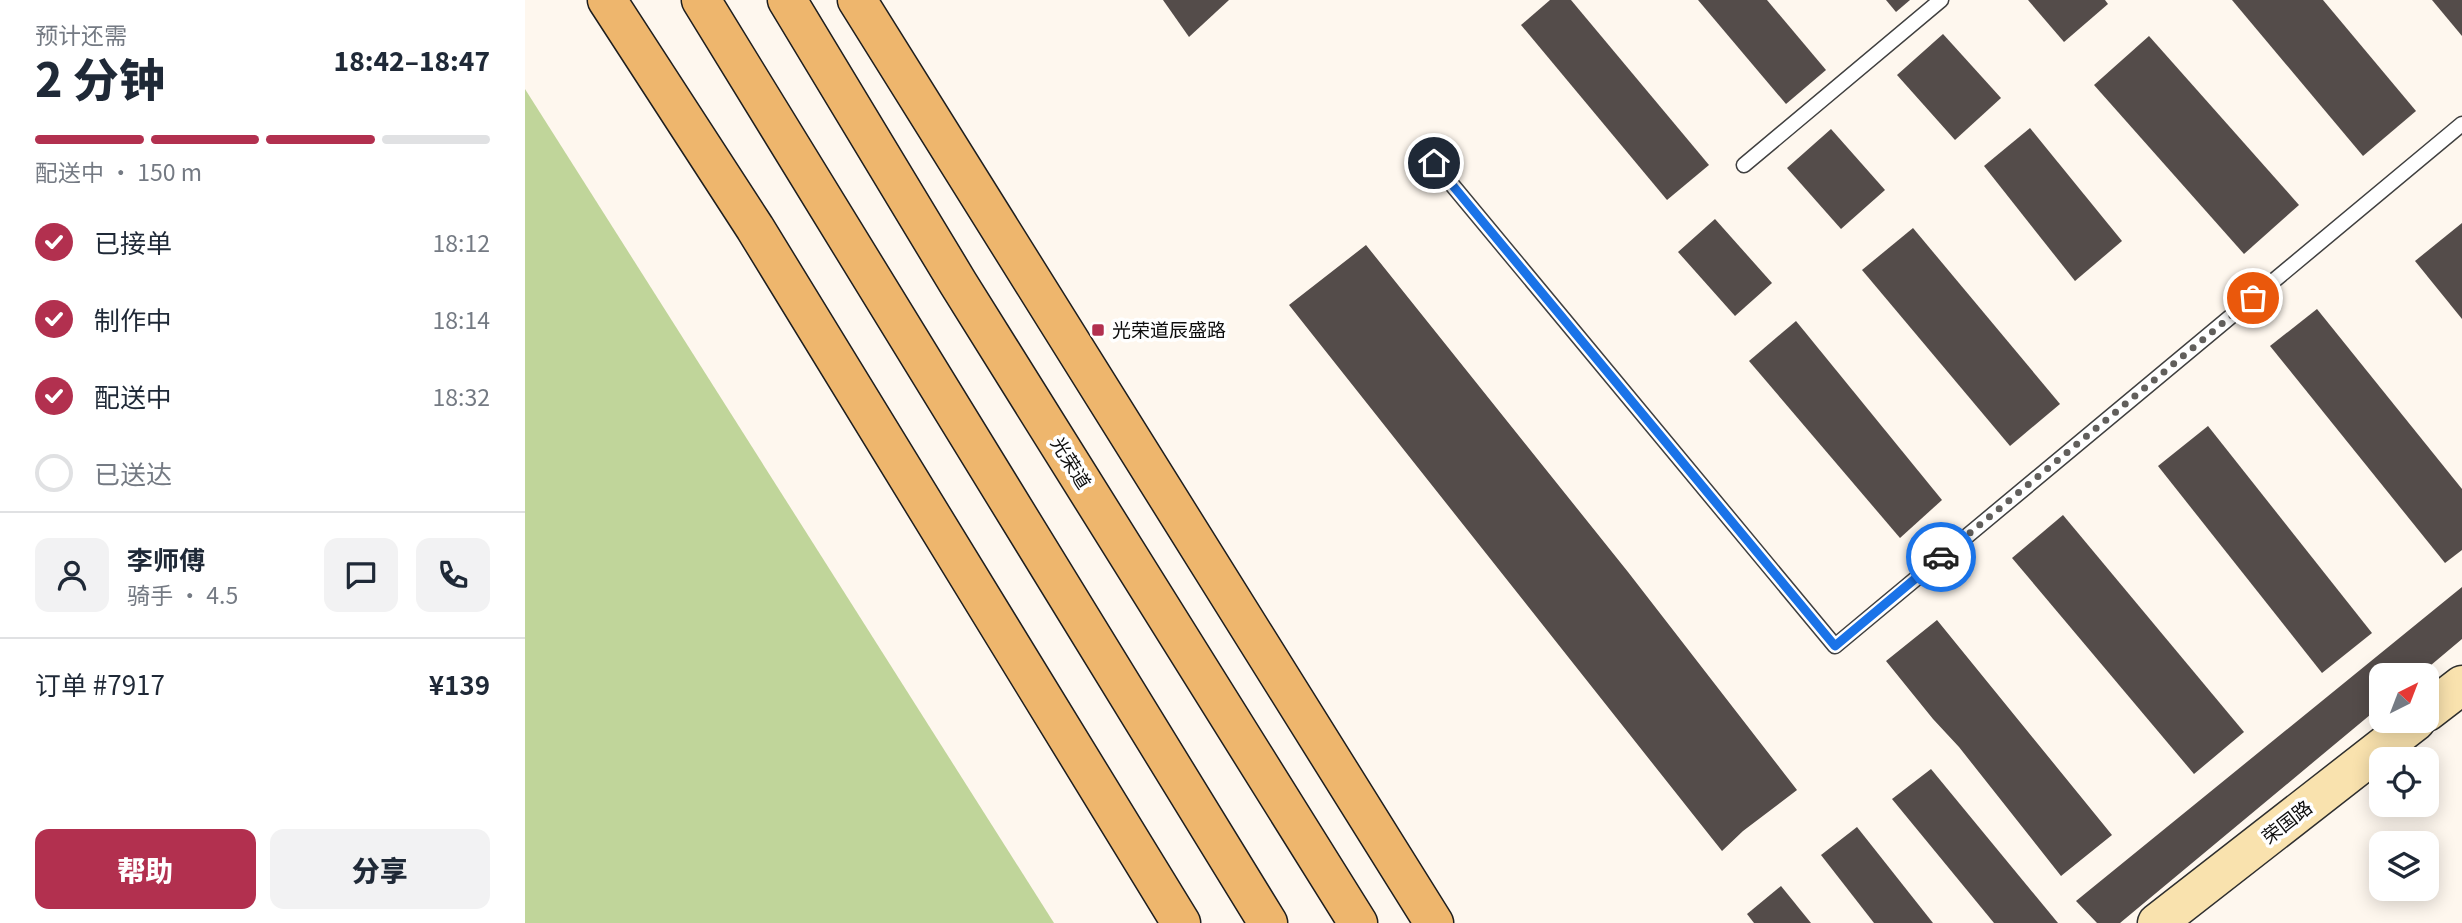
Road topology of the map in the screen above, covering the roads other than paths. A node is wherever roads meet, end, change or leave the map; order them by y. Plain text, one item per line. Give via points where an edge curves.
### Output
1 (607, 0) edge
2 (701, 0) edge
3 (787, 0) edge
4 (857, 0) edge
5 (1941, 0) edge
6 (2462, 124) edge
7 (1434, 163) dead end
8 (1744, 164) dead end
9 (2462, 685) edge
10 (2439, 703) edge
11 (2401, 733) edge
12 (1181, 923) edge
13 (1268, 923) edge
14 (1358, 923) edge
15 (1434, 923) edge
16 (2157, 923) edge

1 - 12 main road via 755,228
2 - 13 main road
3 - 14 main road, 光荣道
4 - 15 main road
5 - 8 lane
6 - 7 lane via 1835,646
9 - 10 street
11 - 16 street, 荣国路

